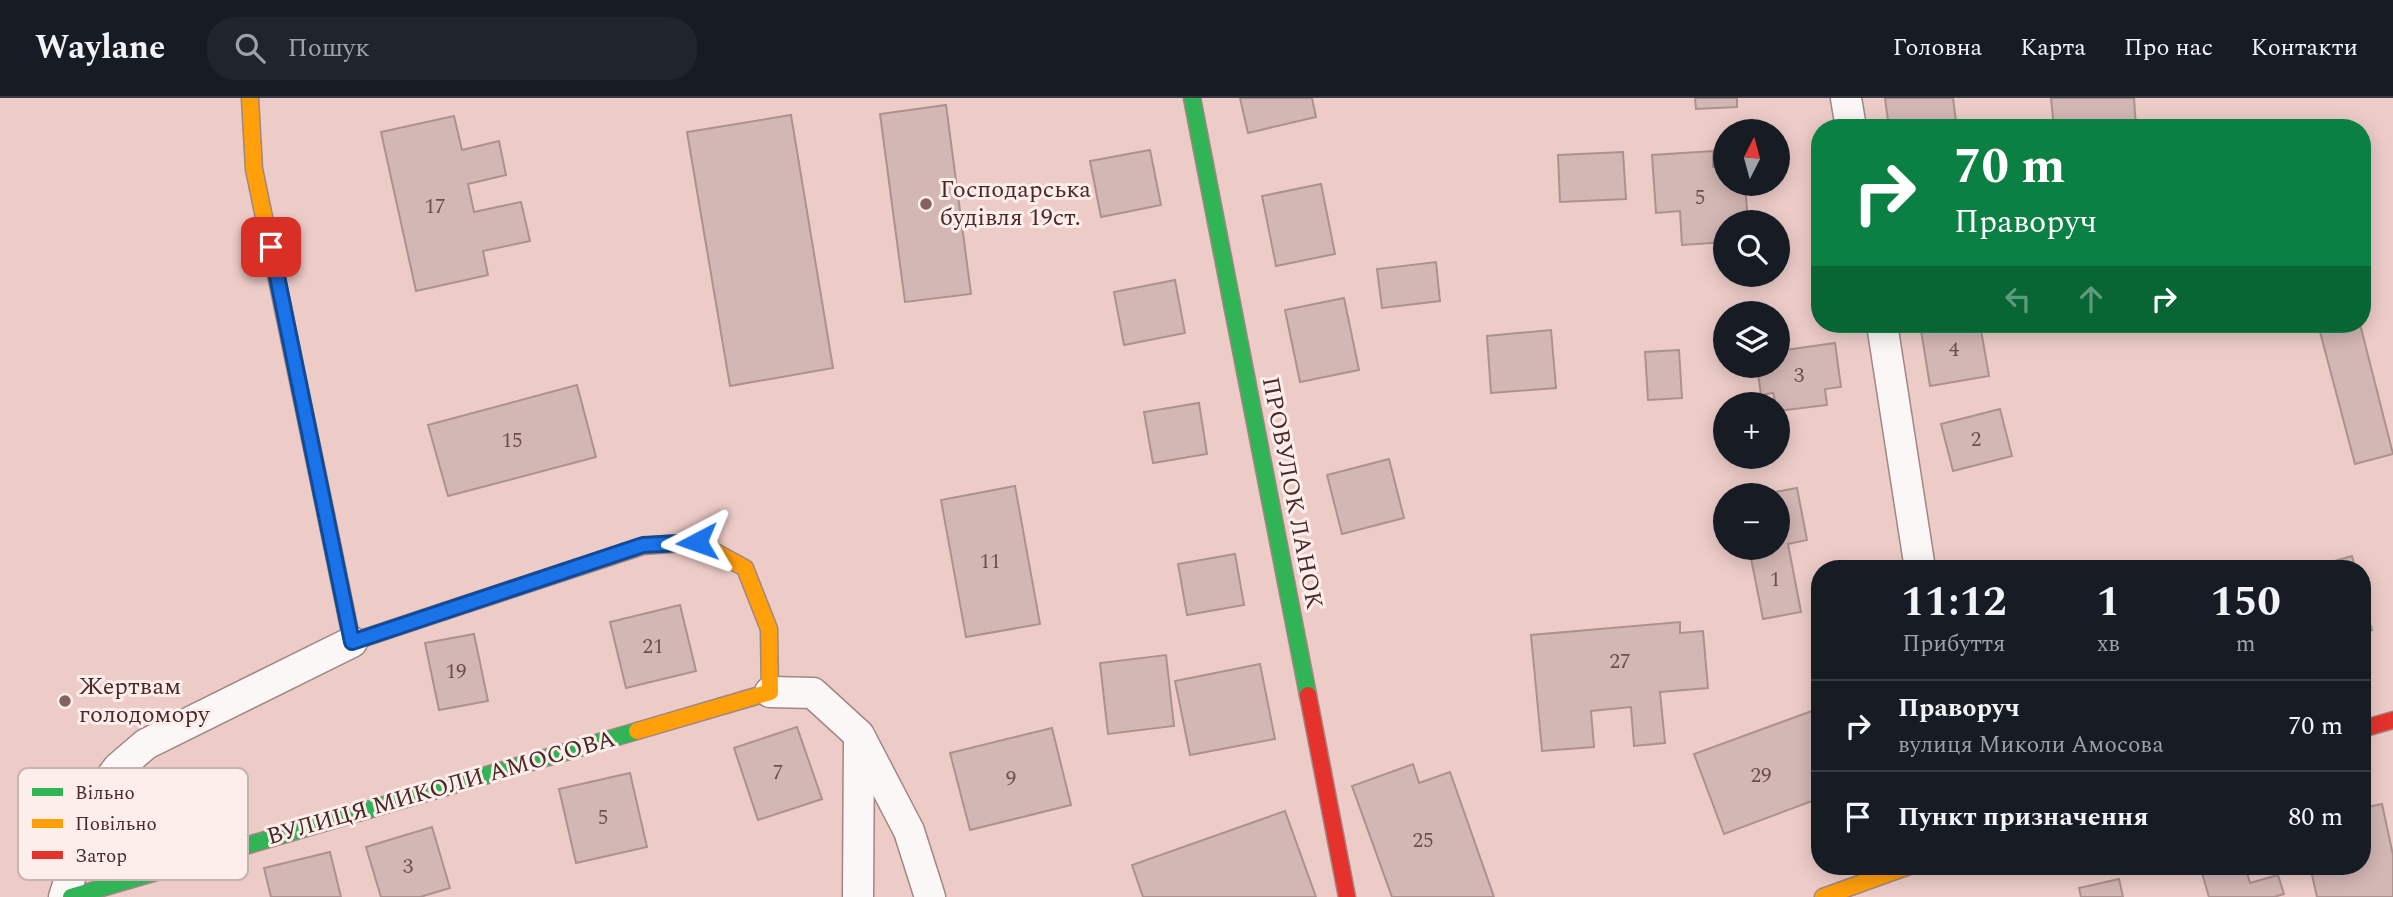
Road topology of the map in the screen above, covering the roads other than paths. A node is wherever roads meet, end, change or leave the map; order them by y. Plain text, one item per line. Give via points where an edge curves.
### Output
1 (250, 98) edge
2 (1192, 98) edge
3 (1846, 98) edge
4 (1850, 119) edge
5 (1883, 333) edge
6 (1919, 560) edge
7 (352, 642) junction
8 (771, 692) junction
9 (2393, 720) edge
10 (2371, 726) edge
11 (859, 735) junction
12 (118, 768) edge
13 (248, 845) edge
14 (1884, 875) edge
15 (69, 880) edge
16 (129, 880) edge
17 (64, 897) edge
18 (71, 897) edge
19 (858, 897) edge
20 (930, 897) edge
21 (1347, 897) edge
22 (1823, 897) edge

1 - 7 street via 254,169
2 - 21 street, ПРОВУЛОК ЛАНОК
3 - 4 street
5 - 6 street
7 - 8 street via 643,545 697,542 745,568 769,629
7 - 12 street via 146,744
8 - 11 street, ВУЛИЦЯ МИКОЛИ АМОСОВА via 813,693
8 - 13 street, ВУЛИЦЯ МИКОЛИ АМОСОВА
9 - 10 street
11 - 19 street
11 - 20 street, ВУЛИЦЯ МИКОЛИ АМОСОВА via 909,831
14 - 22 street
15 - 17 street
16 - 18 street, ВУЛИЦЯ МИКОЛИ АМОСОВА

